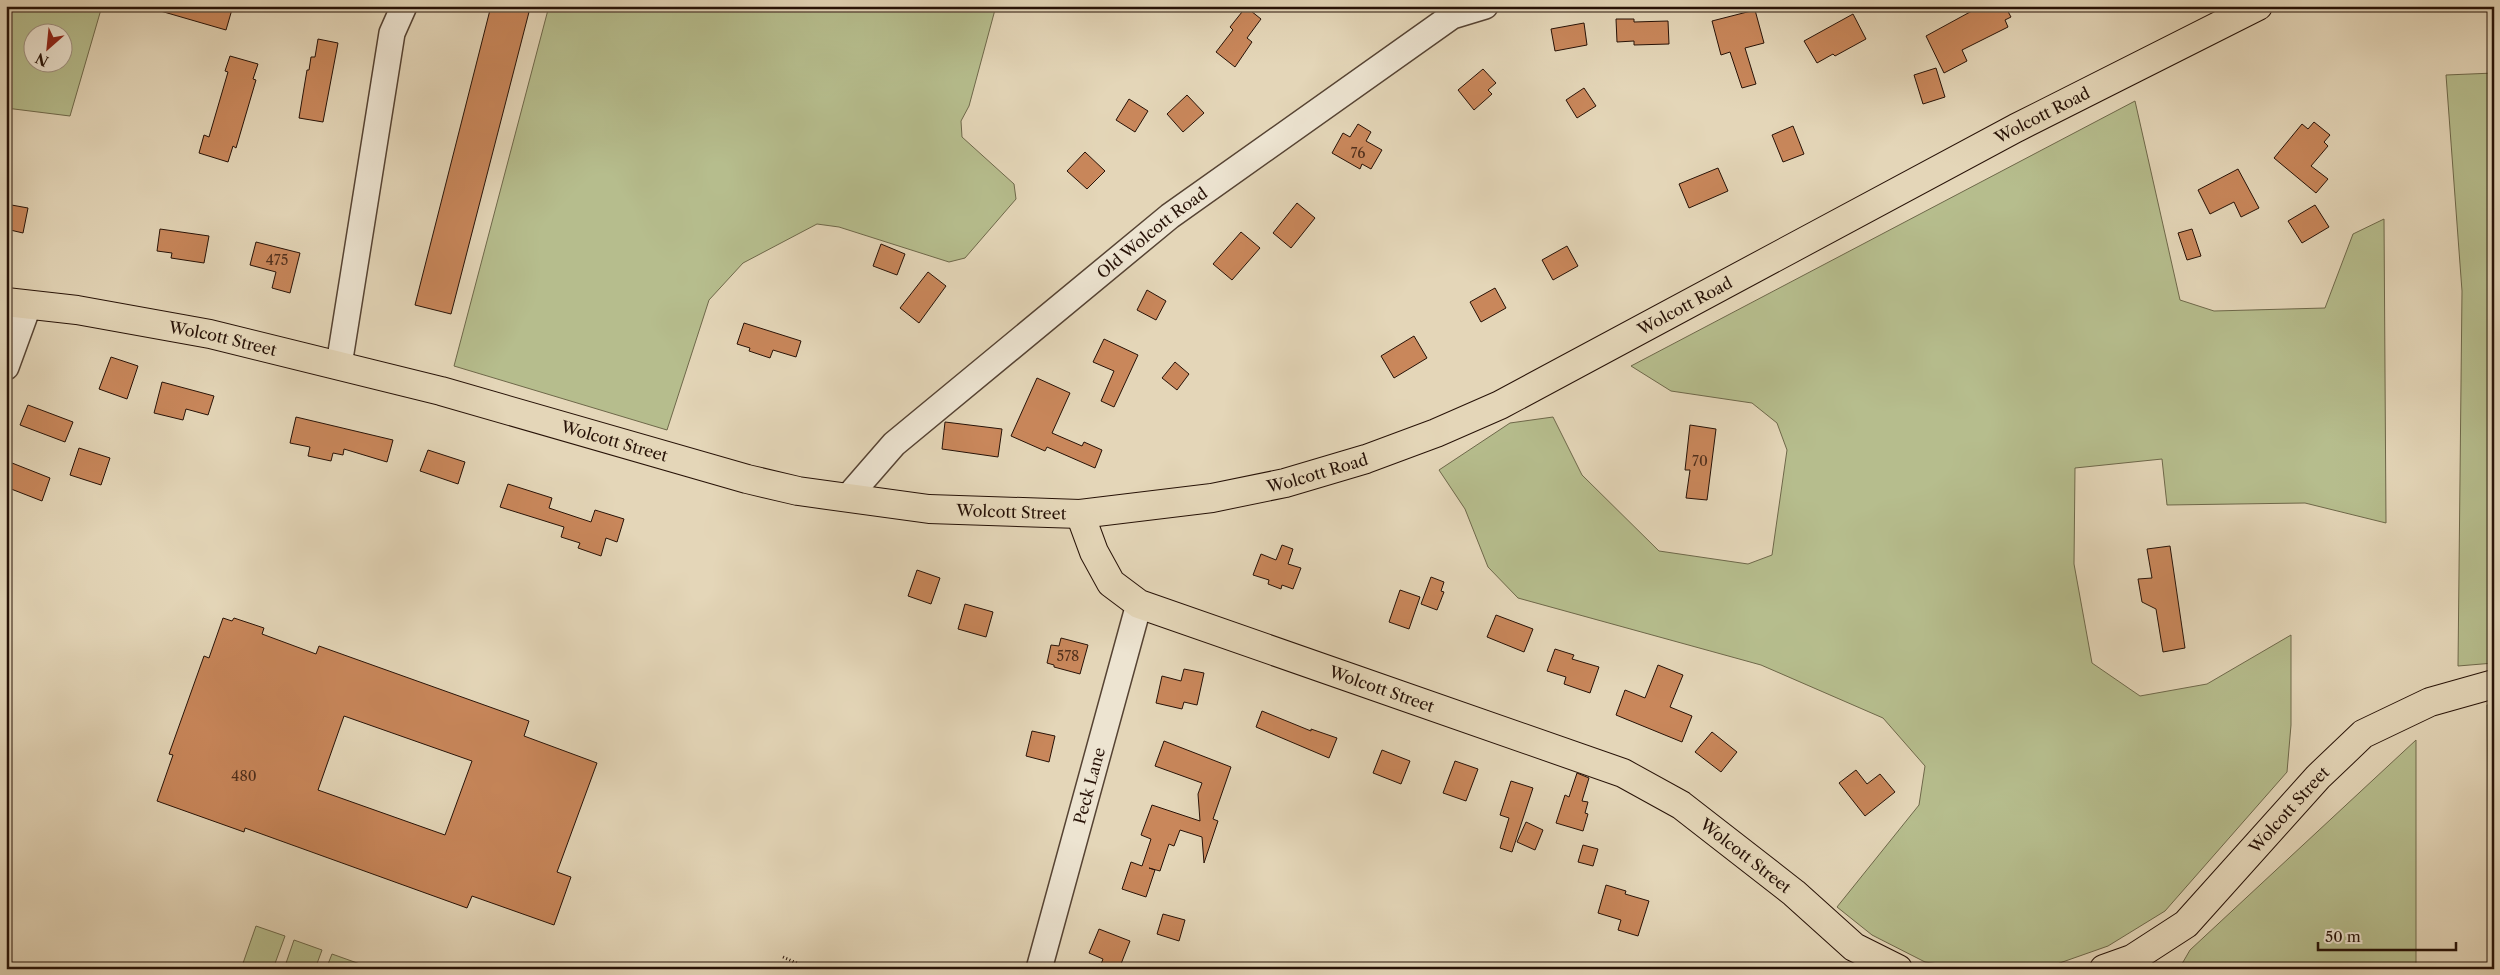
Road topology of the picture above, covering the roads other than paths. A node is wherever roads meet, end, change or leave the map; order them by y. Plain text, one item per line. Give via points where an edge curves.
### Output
1 (404, 6) edge
2 (1485, 6) edge
3 (2258, 6) edge
4 (18, 303) edge
5 (339, 365) junction
6 (6, 368) edge
7 (847, 498) junction
8 (1080, 514) junction
9 (1139, 604) junction
10 (2494, 684) edge
11 (1039, 969) edge
12 (1898, 969) edge
13 (2104, 969) edge

1 - 5 street via 392,33
2 - 7 street, Old Wolcott Road via 1452,16 1170,216 894,444
3 - 8 main road, Wolcott Road via 2008,133 1541,384 1436,433 1366,460 1285,483 1212,498
4 - 5 main road, Wolcott Street via 210,334
4 - 6 street
5 - 7 main road, Wolcott Street via 747,478 798,491
7 - 8 main road, Wolcott Street via 929,508
8 - 9 main road, Wolcott Street via 1094,552 1111,583
9 - 11 street, Peck Lane
9 - 12 main road, Wolcott Street via 1623,773 1689,811 1794,893 1854,947
10 - 13 main road, Wolcott Street via 2430,702 2363,734 2318,777 2186,924 2132,958

